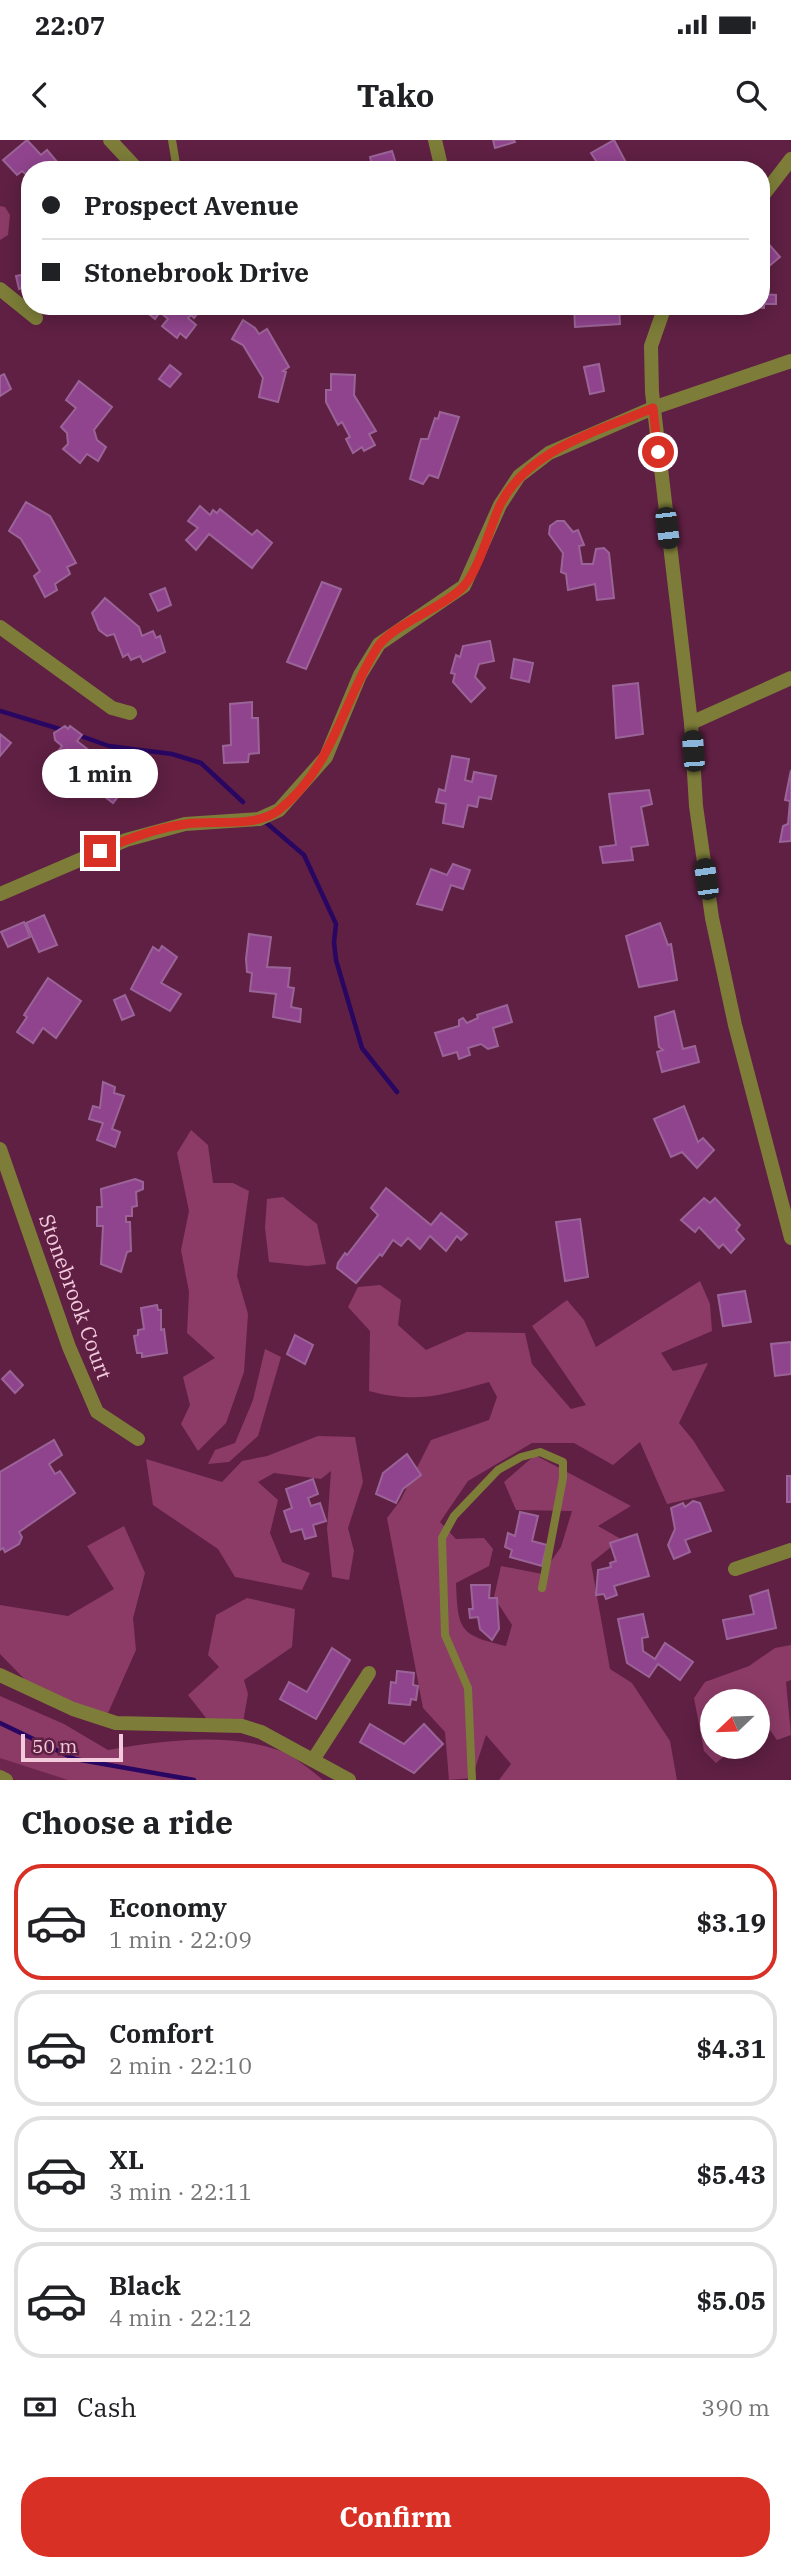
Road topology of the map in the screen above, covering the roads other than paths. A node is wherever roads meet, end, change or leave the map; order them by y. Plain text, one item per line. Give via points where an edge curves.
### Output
1 (110, 140) edge
2 (172, 140) edge
3 (435, 140) edge
4 (791, 159) edge
5 (130, 161) edge
6 (176, 161) edge
7 (440, 161) edge
8 (770, 186) edge
9 (0, 289) edge
10 (21, 306) edge
11 (32, 315) edge
12 (662, 315) edge
13 (36, 318) dead end
14 (791, 361) edge
15 (653, 408) junction
16 (0, 627) edge
17 (791, 678) edge
18 (130, 713) dead end
19 (691, 723) junction
20 (0, 894) edge
21 (0, 1149) edge
22 (791, 1238) edge
23 (138, 1439) dead end
24 (791, 1550) edge
25 (735, 1569) dead end
26 (542, 1588) dead end
27 (369, 1673) dead end
28 (0, 1675) edge
29 (313, 1760) junction
30 (0, 1777) edge
31 (6, 1780) edge
32 (349, 1780) edge
33 (472, 1780) edge

1 - 5 street
2 - 6 lane
3 - 7 street
4 - 8 street
9 - 10 street
11 - 13 street
12 - 15 street via 651,346
14 - 15 street
15 - 19 street
15 - 20 street via 549,453 519,476 500,505 464,586 379,644 360,676 326,757 279,810 259,819 185,824 125,840
16 - 18 street via 112,708
17 - 19 street
19 - 22 street via 696,806 712,918
21 - 23 street, Stonebrook Court via 69,1347 97,1412
24 - 25 street
26 - 33 lane via 563,1462 540,1452 498,1470 454,1516 442,1538 445,1636 468,1688
27 - 29 street
28 - 29 street via 94,1717 137,1726 242,1726
29 - 32 street
30 - 31 street

